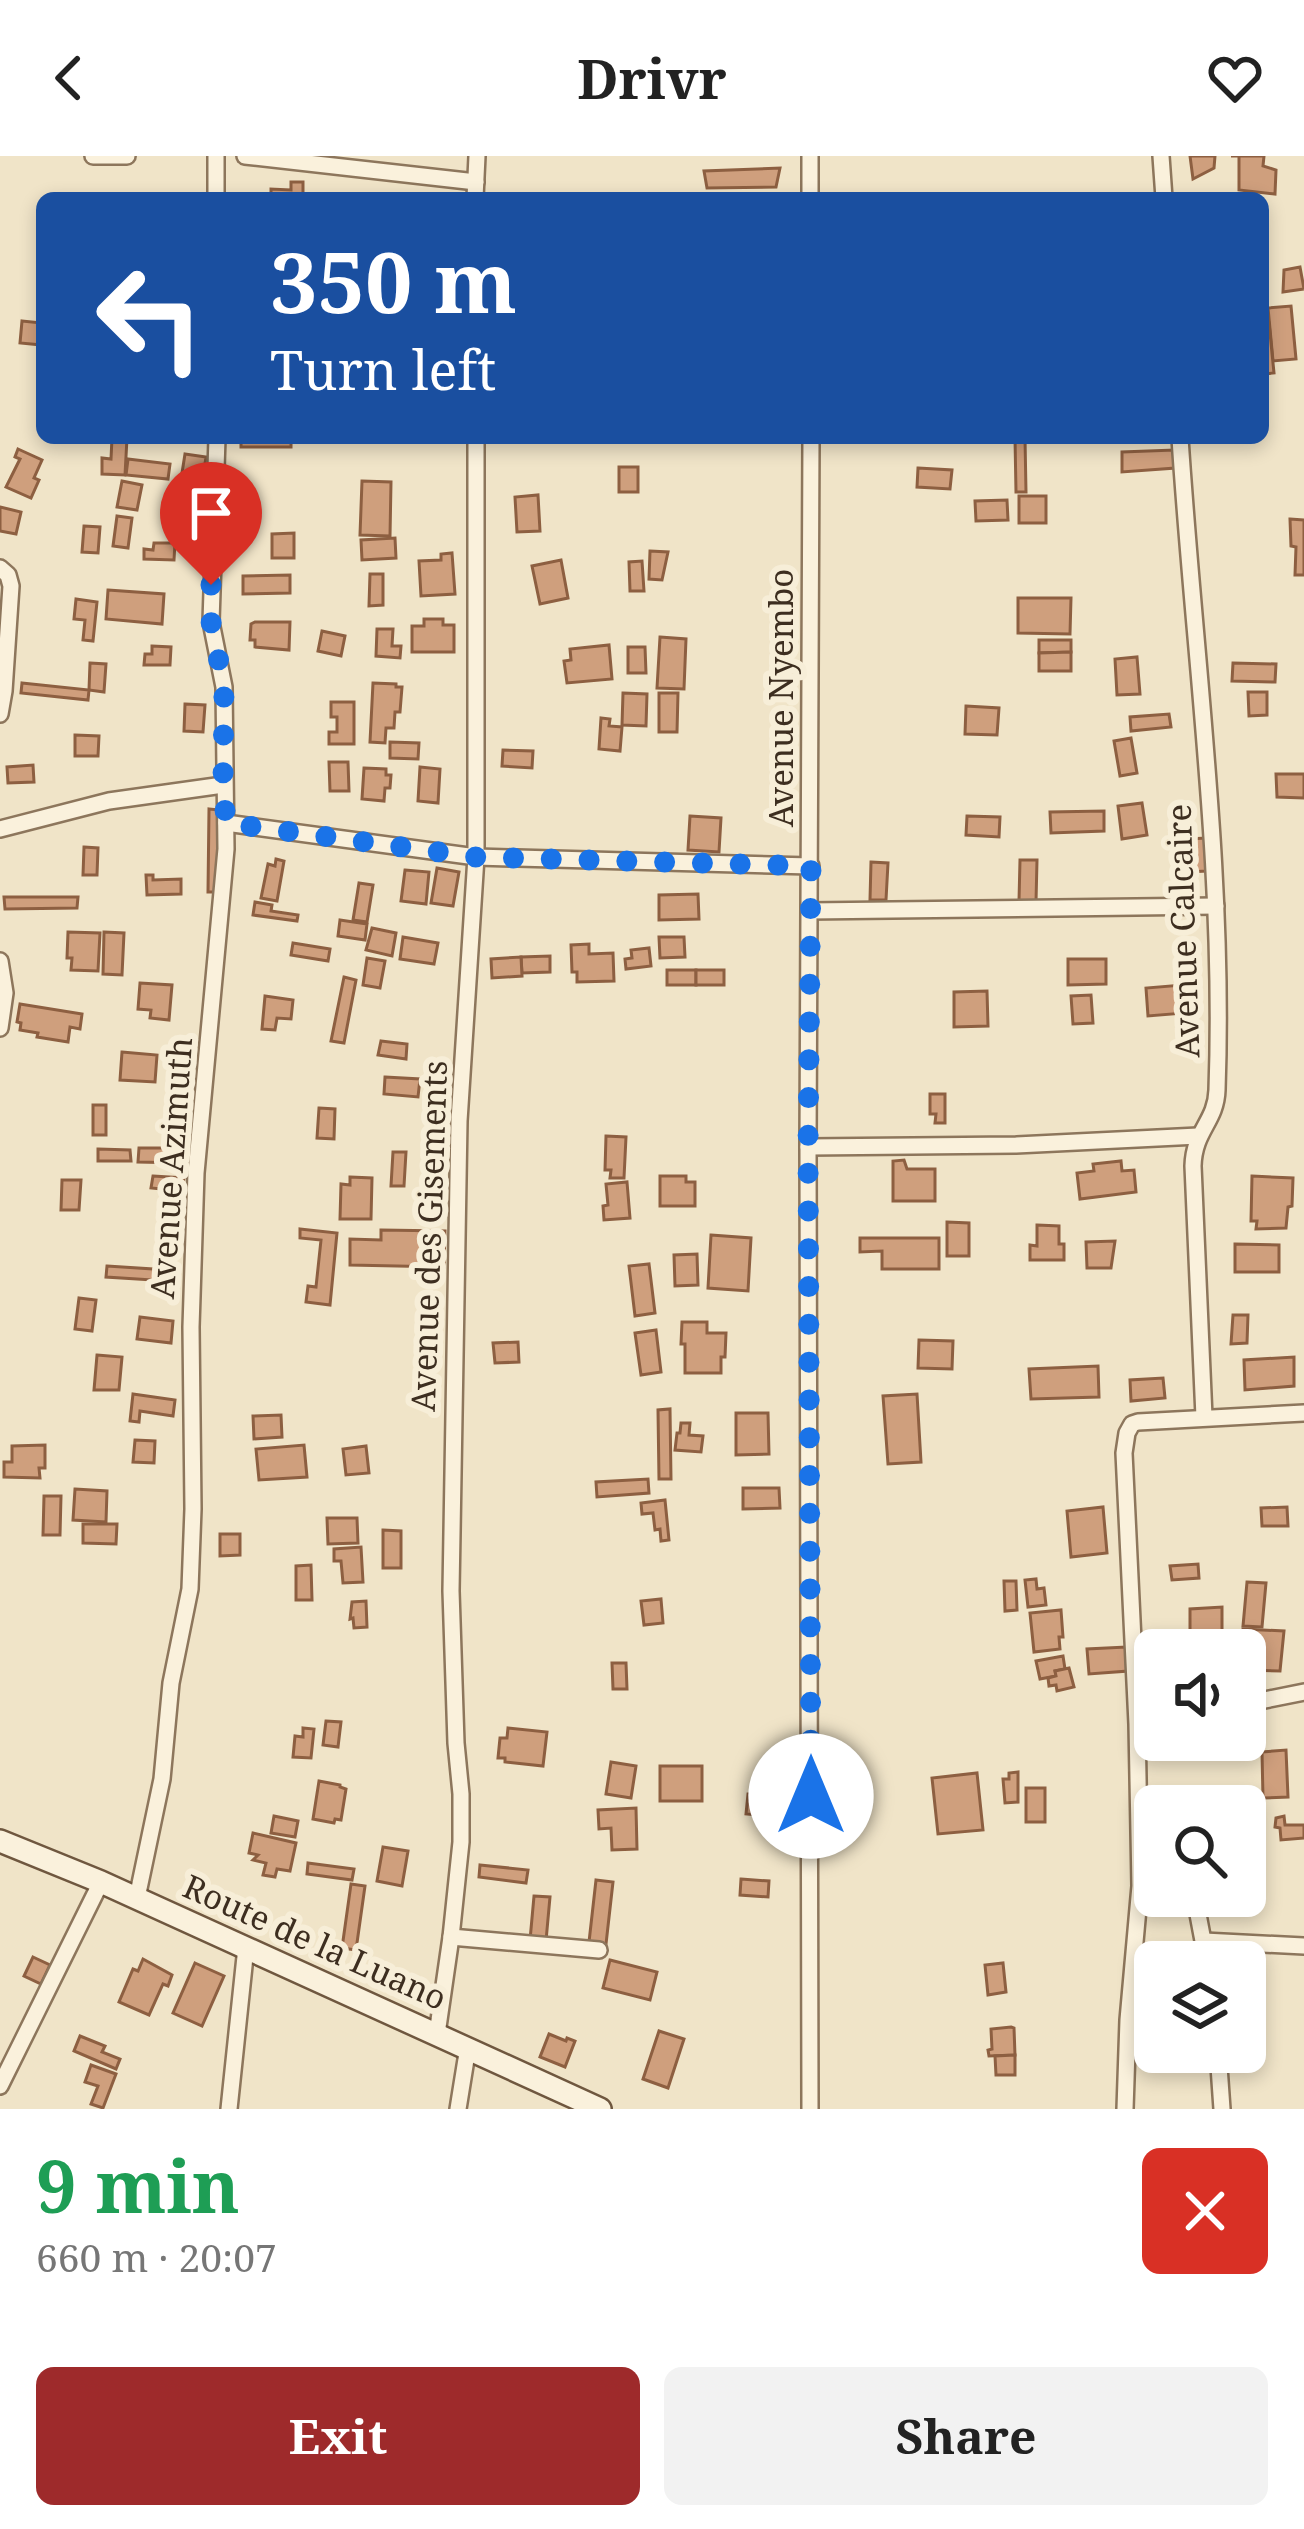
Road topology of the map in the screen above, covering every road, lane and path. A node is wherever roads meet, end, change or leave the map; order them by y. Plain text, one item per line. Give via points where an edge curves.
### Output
1 (93, 156) edge
2 (127, 156) edge
3 (216, 156) edge
4 (245, 156) edge
5 (477, 156) edge
6 (810, 156) edge
7 (1161, 156) edge
8 (476, 190) edge
9 (215, 192) edge
10 (811, 192) edge
11 (1163, 192) edge
12 (217, 444) edge
13 (476, 444) edge
14 (811, 444) edge
15 (1180, 444) edge
16 (0, 568) edge
17 (0, 714) edge
18 (223, 785) junction
19 (226, 823) junction
20 (0, 830) edge
21 (476, 857) junction
22 (811, 866) junction
23 (1216, 907) junction
24 (809, 911) junction
25 (0, 961) edge
26 (0, 1028) edge
27 (1198, 1136) junction
28 (808, 1147) junction
29 (1304, 1413) edge
30 (1204, 1417) junction
31 (1134, 1661) edge
32 (1304, 1692) edge
33 (1266, 1699) edge
34 (0, 1841) edge
35 (100, 1882) junction
36 (137, 1898) junction
37 (1143, 1917) edge
38 (1199, 1917) edge
39 (451, 1937) junction
40 (1204, 1941) edge
41 (1266, 1944) edge
42 (1304, 1946) edge
43 (246, 1947) junction
44 (599, 1951) dead end
45 (437, 2034) junction
46 (468, 2048) junction
47 (1219, 2073) edge
48 (0, 2086) edge
49 (229, 2109) edge
50 (458, 2109) edge
51 (600, 2109) edge
52 (810, 2109) edge
53 (1125, 2109) edge
54 (1222, 2109) edge

1 - 2 street
3 - 9 street
4 - 8 street
5 - 8 street
6 - 10 street
7 - 11 street
12 - 18 street, Avenue Azimuth via 210,605 224,687
13 - 21 street, Avenue des Gisements
14 - 22 street, Avenue Nyembo
15 - 23 street, Avenue Calcaire
16 - 17 street via 11,586
18 - 19 street, Avenue Azimuth
18 - 20 street via 110,801
19 - 21 street
19 - 36 street, Avenue Azimuth via 197,1157 190,1589
21 - 22 street
21 - 39 street, Avenue des Gisements via 459,1144 451,1591 461,1826
22 - 24 street, Avenue Nyembo
23 - 24 street
23 - 27 street, Avenue Calcaire via 1216,1107
24 - 28 street, Avenue Nyembo
25 - 26 street
27 - 28 street
27 - 30 street, Avenue Calcaire via 1192,1166
28 - 52 street, Avenue Nyembo
29 - 30 street
30 - 31 street via 1128,1428
32 - 33 street
34 - 35 street, Route de la Luano
35 - 36 street, Route de la Luano
35 - 48 street
36 - 43 street, Route de la Luano
37 - 53 street
38 - 40 street
39 - 44 street
39 - 45 street, Avenue des Gisements
41 - 42 street
43 - 45 street, Route de la Luano
43 - 49 street
45 - 46 street, Route de la Luano
46 - 50 street
46 - 51 street, Route de la Luano
47 - 54 street

